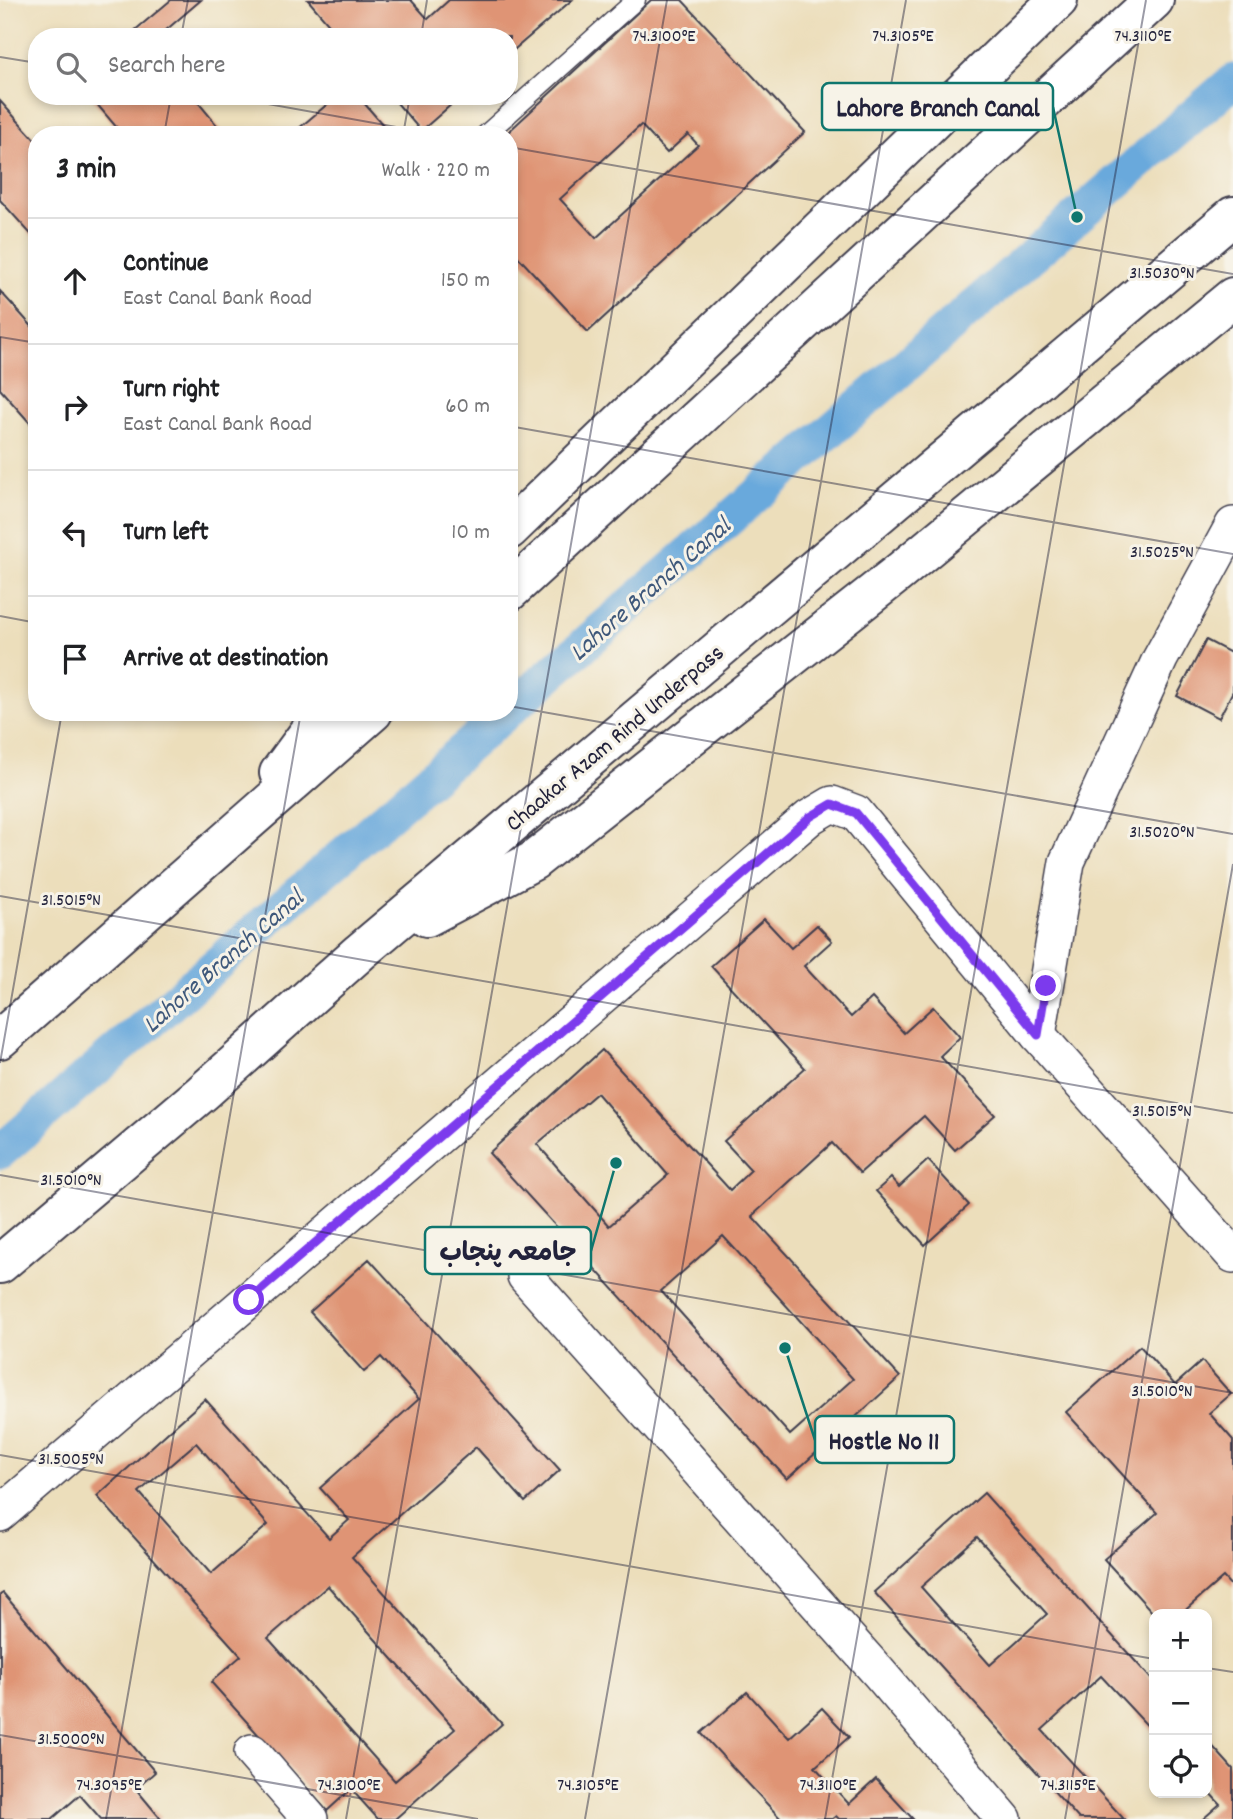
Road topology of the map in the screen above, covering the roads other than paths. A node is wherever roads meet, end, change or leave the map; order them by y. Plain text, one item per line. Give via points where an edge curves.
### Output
1 (636, 0) edge
2 (1058, 0) edge
3 (1154, 0) edge
4 (495, 126) edge
5 (1233, 216) edge
6 (1233, 296) edge
7 (518, 521) edge
8 (1233, 525) edge
9 (518, 585) edge
10 (317, 721) edge
11 (363, 721) edge
12 (231, 836) junction
13 (360, 952) junction
14 (1038, 1035) junction
15 (0, 1039) edge
16 (1233, 1255) edge
17 (0, 1264) edge
18 (525, 1276) dead end
19 (0, 1514) edge
20 (252, 1752) dead end
21 (310, 1819) edge
22 (1004, 1819) edge

1 - 4 lane
2 - 7 highway
3 - 9 highway
5 - 13 highway, Chaakar Azam Rind Underpass
6 - 13 highway via 897,574 533,861
8 - 14 street via 1160,659 1066,862
10 - 12 highway
11 - 12 highway
12 - 15 highway
13 - 17 highway, Chaakar Azam Rind Underpass
14 - 16 street
14 - 19 street via 856,813 832,804 810,817
18 - 22 street
20 - 21 street

